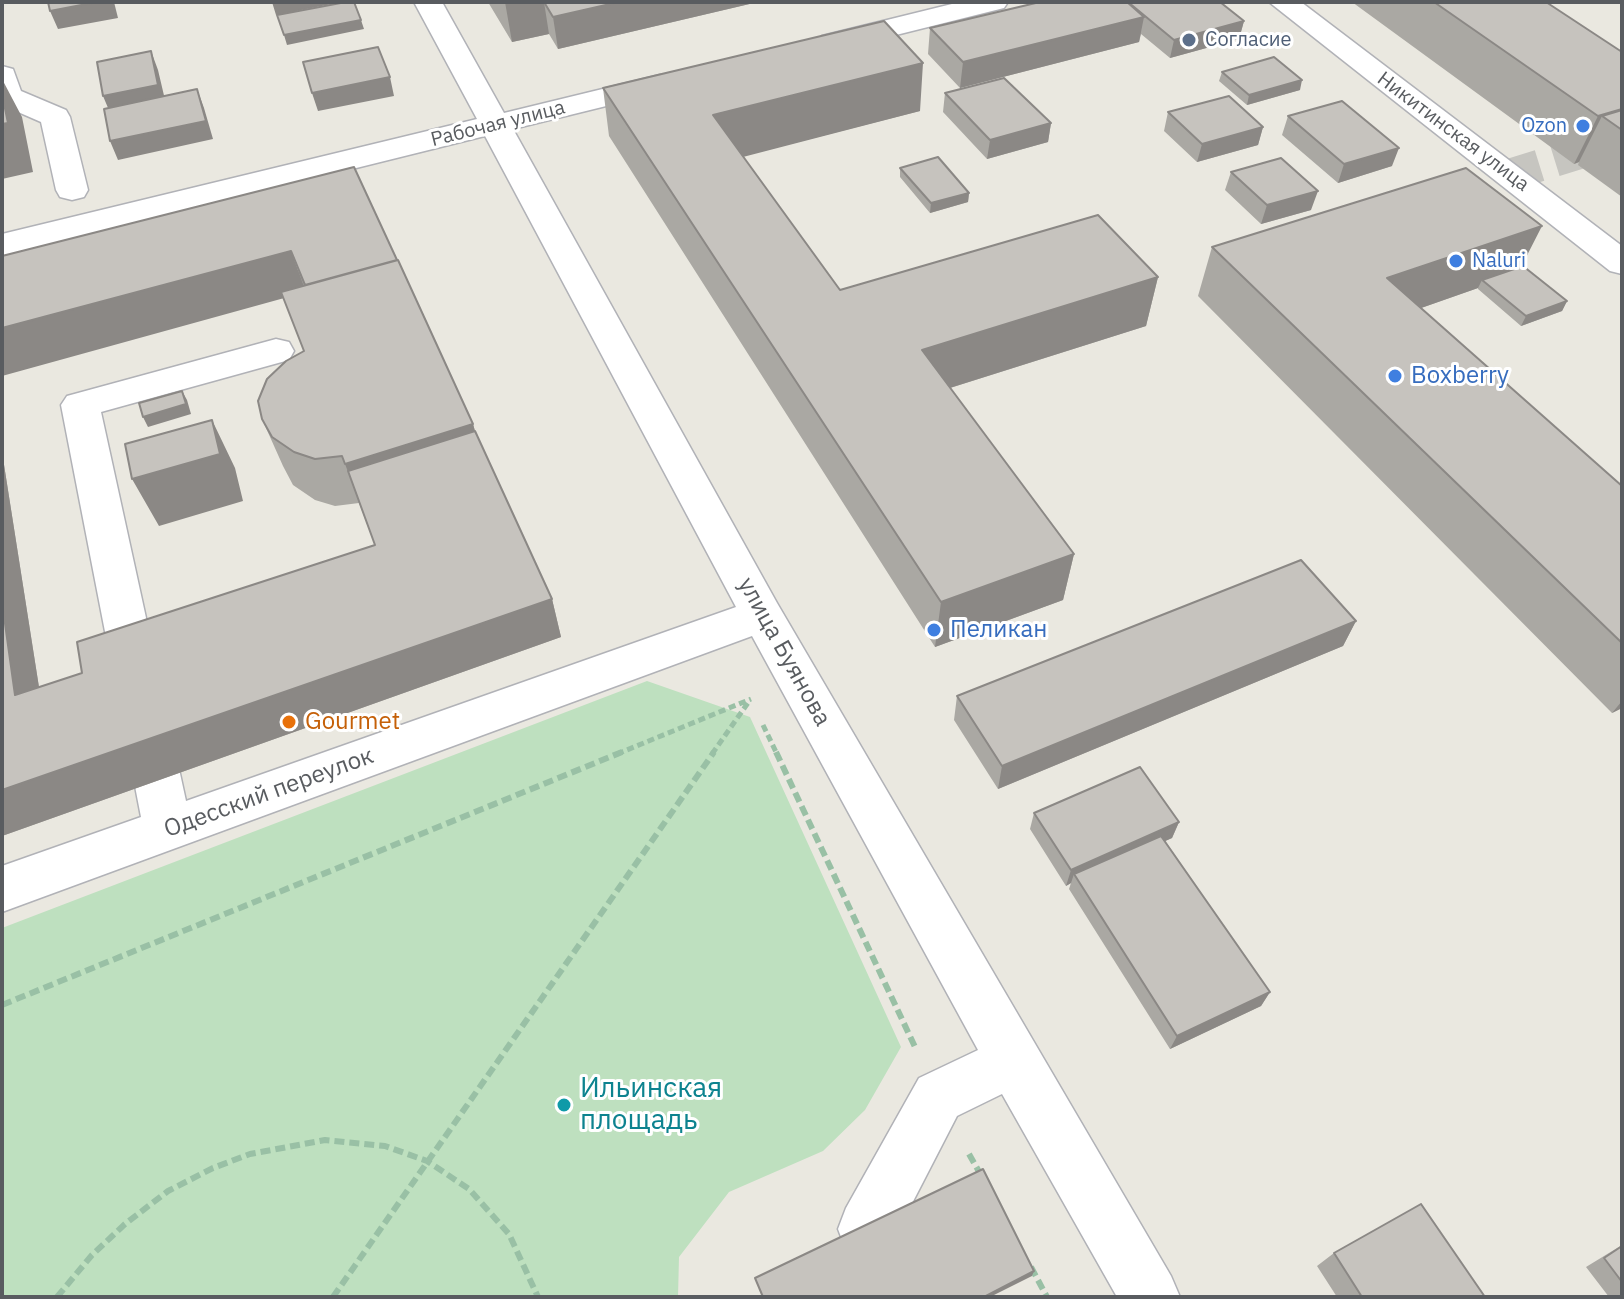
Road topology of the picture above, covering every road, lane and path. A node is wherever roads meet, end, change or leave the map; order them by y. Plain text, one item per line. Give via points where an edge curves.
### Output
1 (428, 2) edge
2 (994, 2) edge
3 (1283, 2) edge
4 (798, 50) edge
5 (2, 75) edge
6 (693, 76) edge
7 (497, 124) junction
8 (72, 190) dead end
9 (2, 245) edge
10 (1622, 263) edge
11 (276, 351) dead end
12 (762, 615) junction
13 (751, 699) junction
14 (168, 829) junction
15 (2, 889) edge
16 (2, 1005) edge
17 (1013, 1061) junction
18 (938, 1097) junction
19 (427, 1161) junction
20 (989, 1190) edge
21 (867, 1229) edge
22 (1025, 1257) edge
23 (57, 1297) edge
24 (333, 1297) edge
25 (538, 1297) edge
26 (1047, 1297) edge
27 (1150, 1297) edge

1 - 7 street, улица Буянова
2 - 4 street
3 - 10 street, Никитинская улица
5 - 8 street via 7,96 55,117
6 - 7 street, Рабочая улица
7 - 9 street, Рабочая улица
7 - 12 street, улица Буянова
11 - 14 street via 80,405
12 - 14 street, Одесский переулок
12 - 17 street, улица Буянова
13 - 16 path
13 - 18 path
13 - 19 path
14 - 15 street, Одесский переулок
17 - 18 street
17 - 27 street, улица Буянова
18 - 20 path
18 - 21 street
19 - 23 path via 385,1146 325,1140 250,1154 158,1199 92,1255
19 - 24 path
19 - 25 path via 490,1210 509,1234
22 - 26 path

